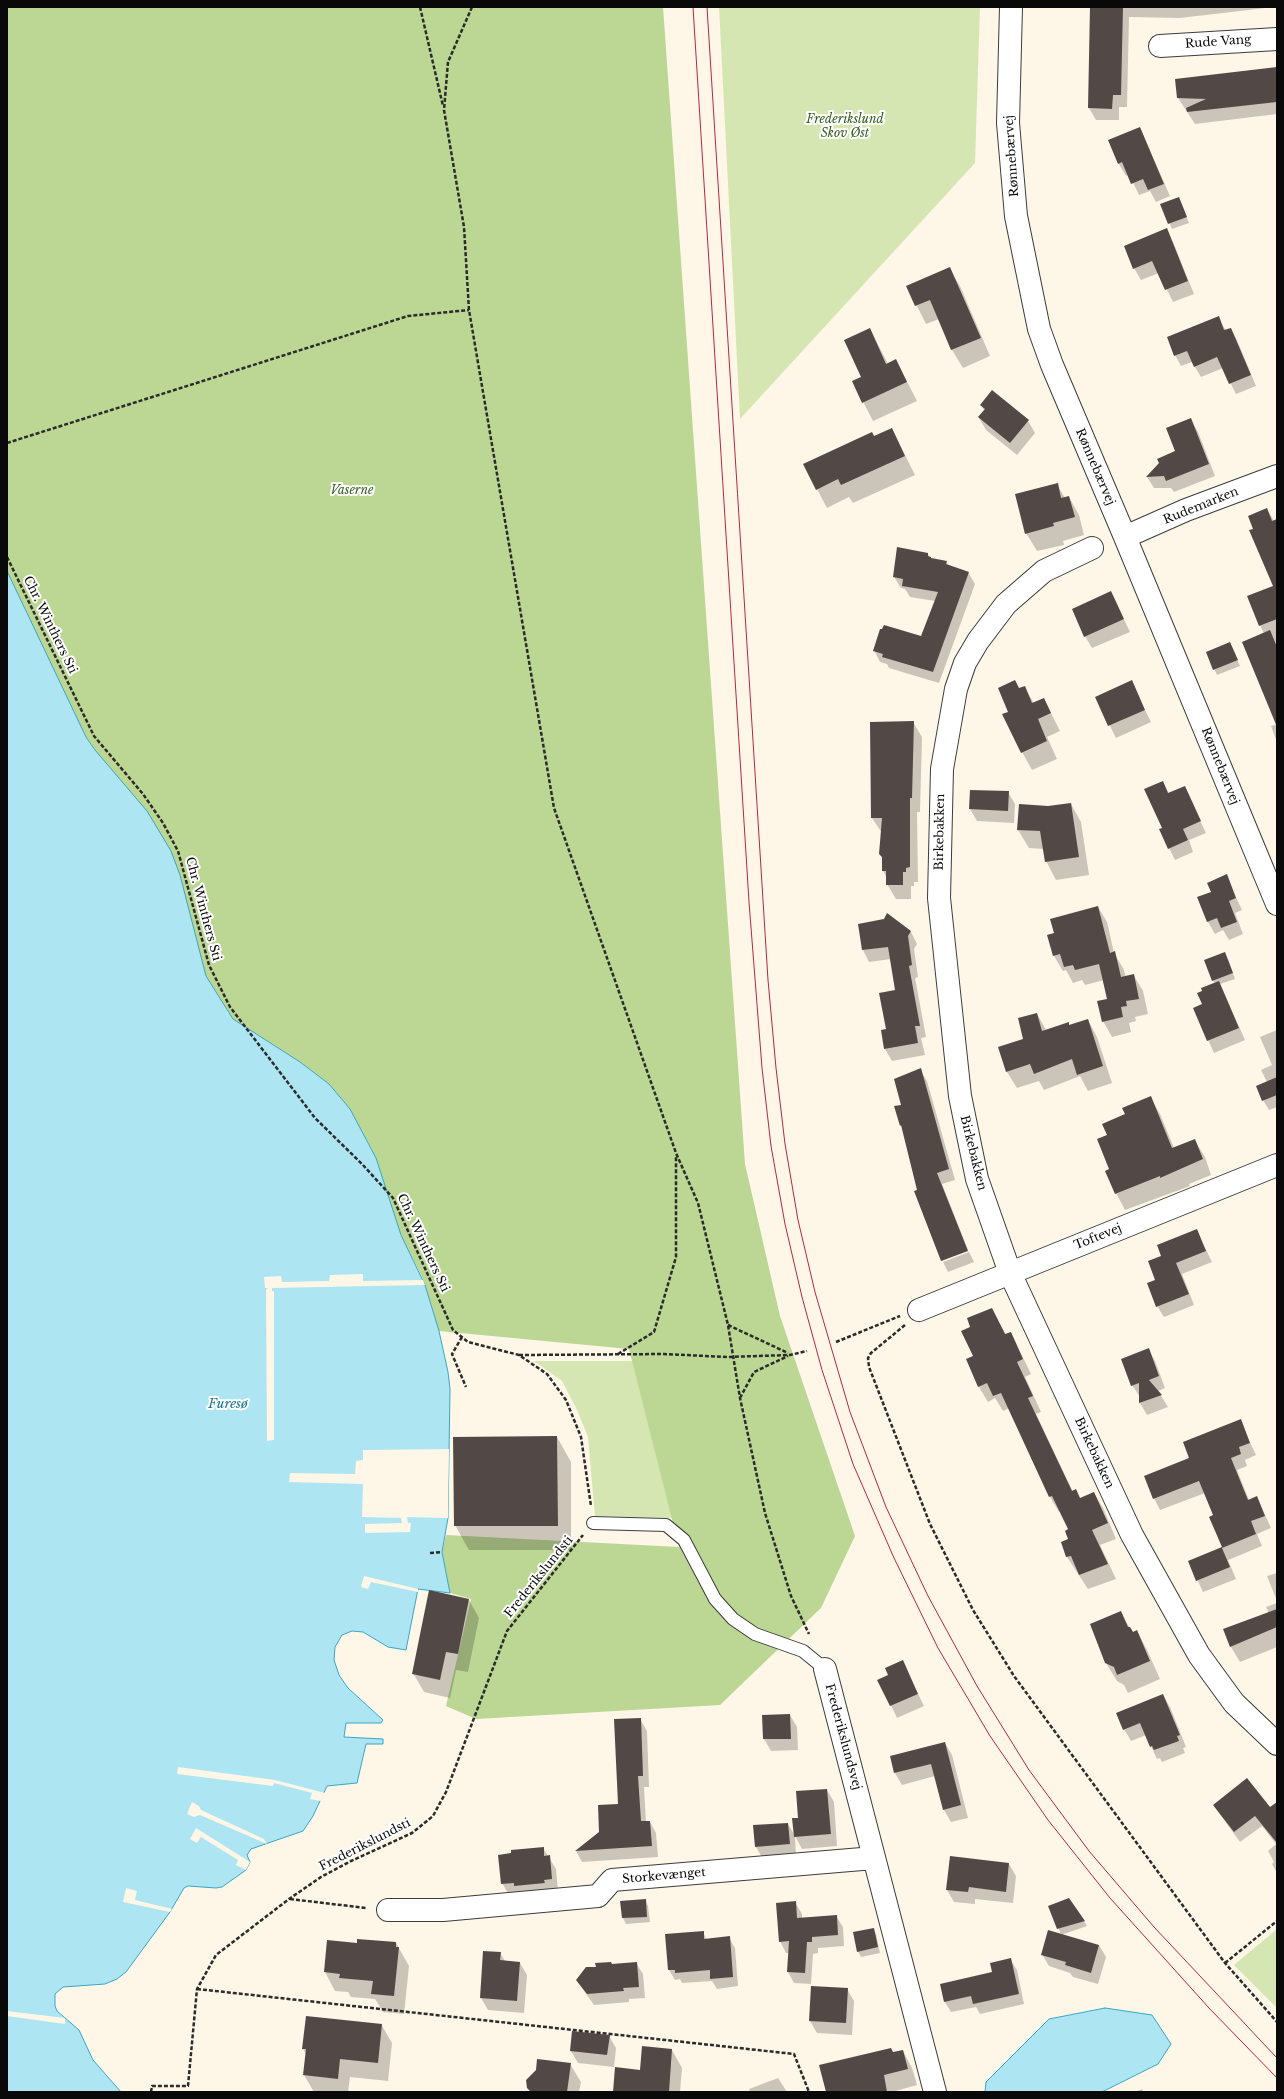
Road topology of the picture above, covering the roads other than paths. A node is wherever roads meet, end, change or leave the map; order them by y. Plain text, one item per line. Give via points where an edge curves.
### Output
1 (1011, 7) edge
2 (1277, 38) edge
3 (1160, 46) dead end
4 (1277, 476) edge
5 (1126, 537) junction
6 (1092, 548) dead end
7 (1277, 904) edge
8 (1277, 1165) edge
9 (1010, 1273) junction
10 (910, 1313) road end
11 (593, 1523) road end
12 (825, 1669) joint
13 (1277, 1744) edge
14 (874, 1858) junction
15 (388, 1910) dead end
16 (935, 2092) edge

1 - 5 street, Rønnebærvej via 1008,123 1016,216 1038,322 1052,365
2 - 3 street, Rude Vang
4 - 5 street, Rudemarken via 1186,510
5 - 7 street, Rønnebærvej
6 - 9 street, Birkebakken via 1044,571 1006,604 978,641 965,663 956,689 942,769 939,898 960,1096 977,1179
8 - 9 street, Toftevej
9 - 10 street, Toftevej
9 - 13 street, Birkebakken via 1132,1536 1199,1655 1234,1703
11 - 12 lane, Frederikslundsvej via 666,1525 684,1540 715,1599 733,1619 755,1634 803,1651
12 - 14 street, Frederikslundsvej
14 - 15 street, Storkevænget via 612,1880 598,1896 443,1910
14 - 16 street, Frederikslundsvej

